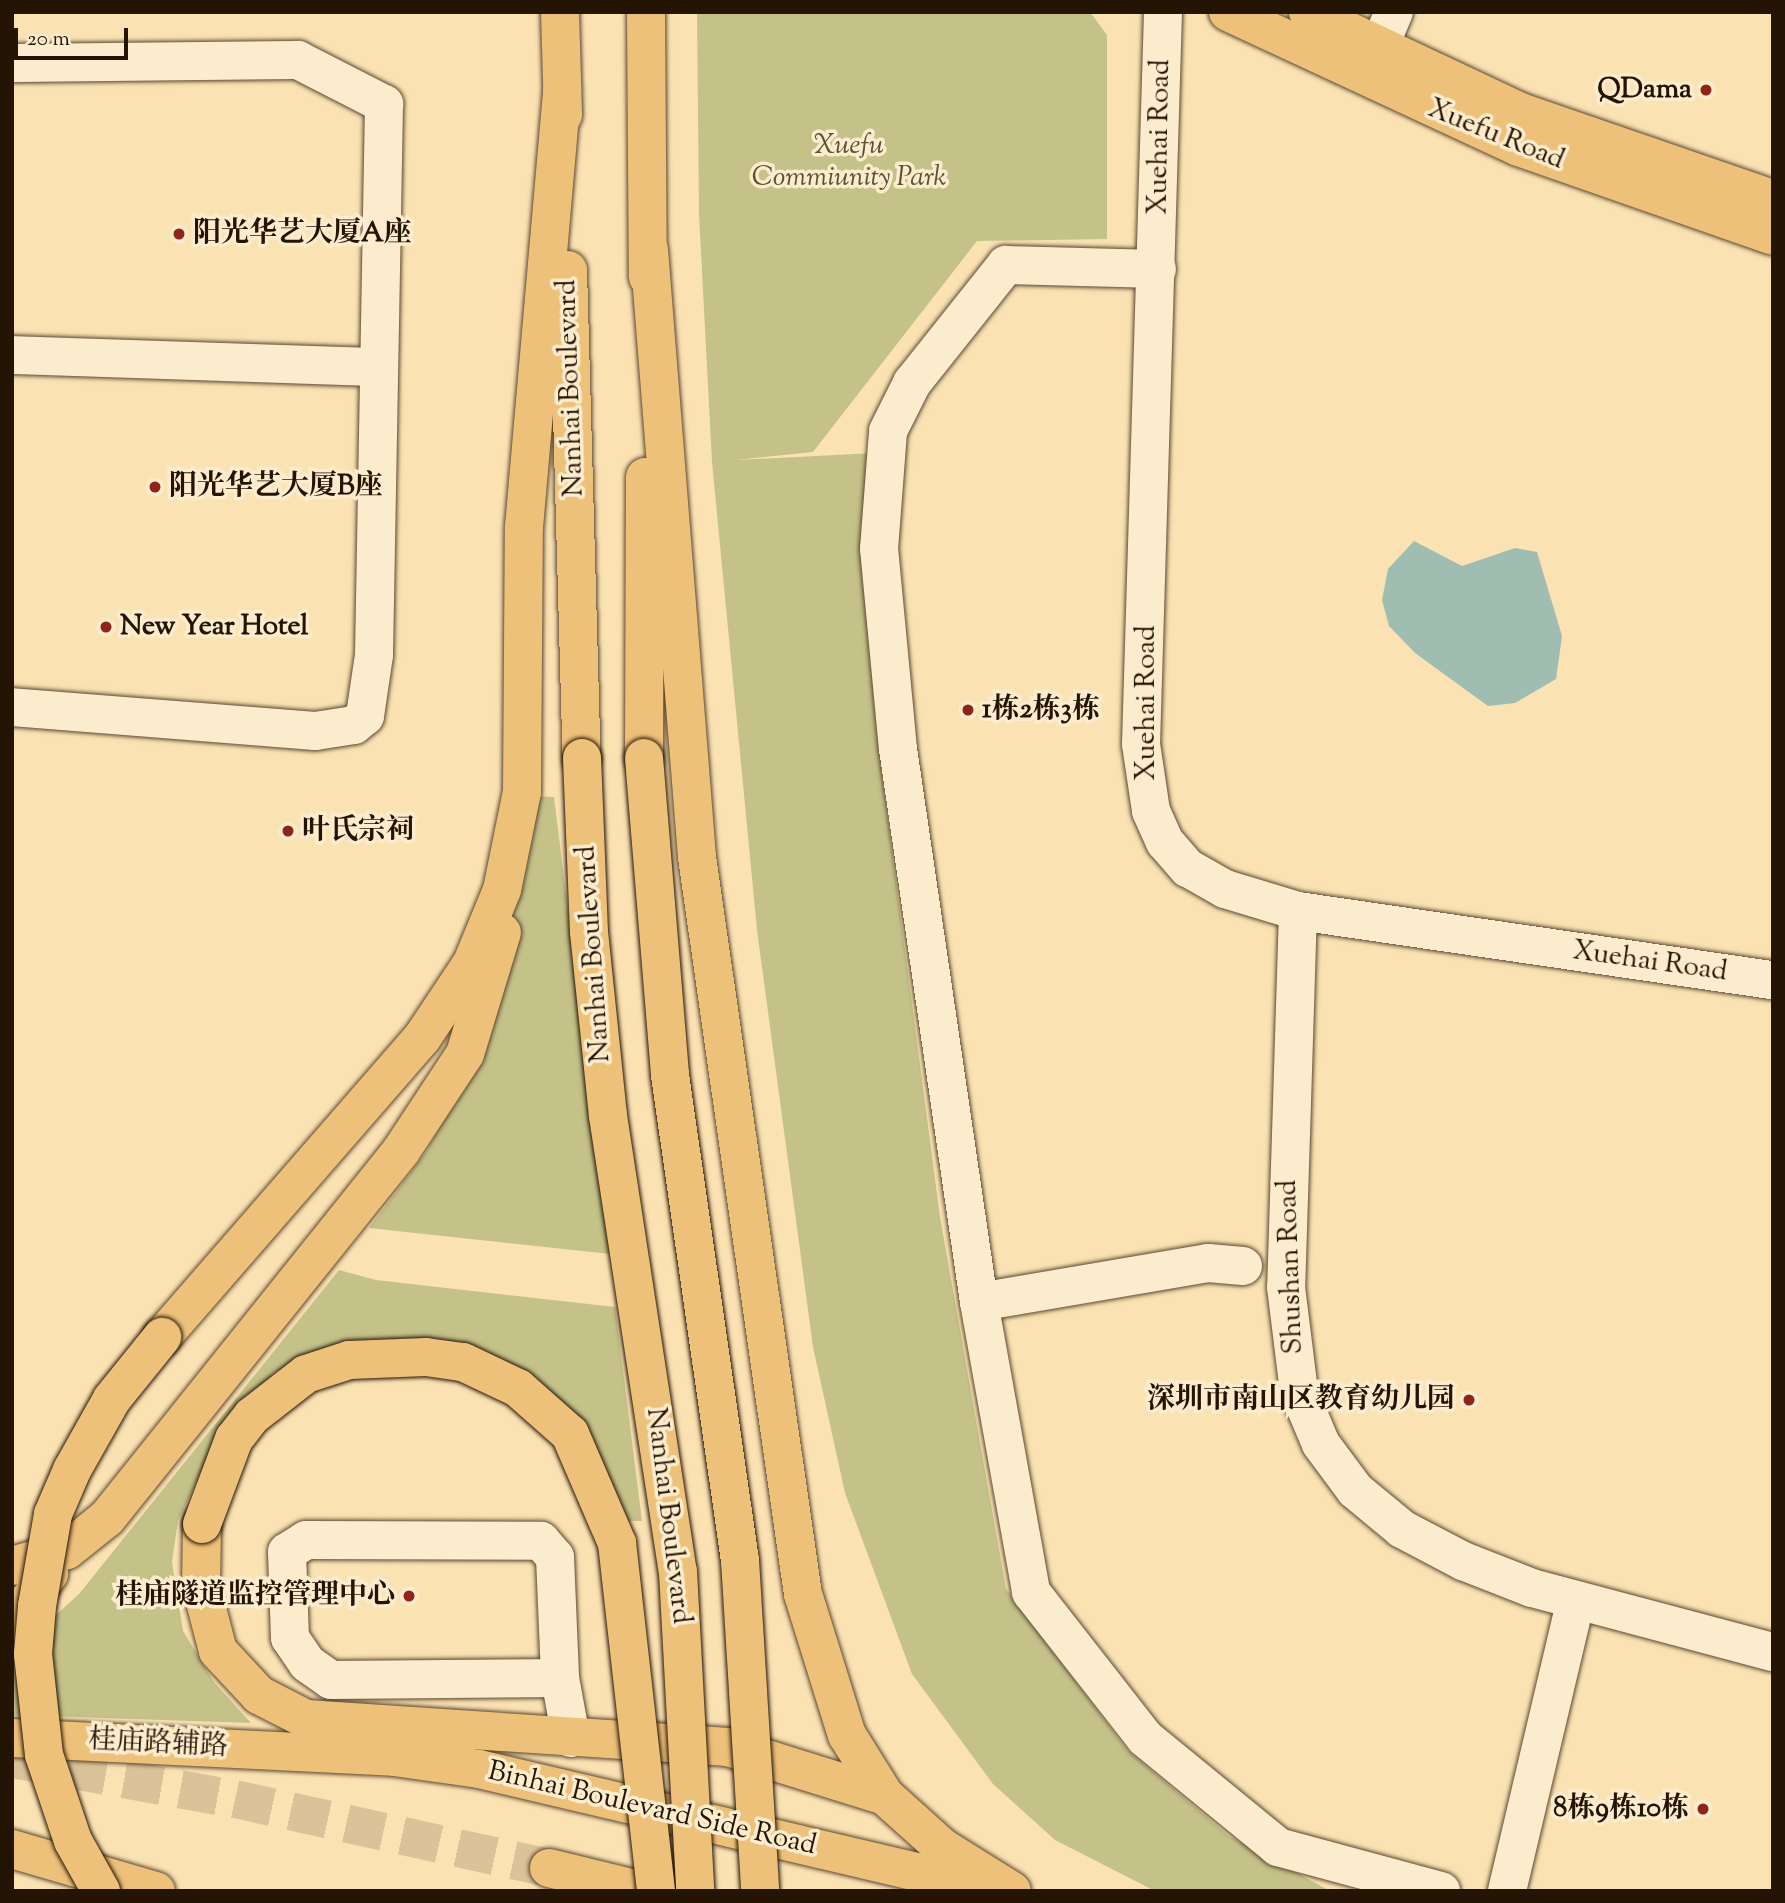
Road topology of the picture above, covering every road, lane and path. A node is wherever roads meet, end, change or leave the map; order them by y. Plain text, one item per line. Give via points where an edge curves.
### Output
1 (560, 12) edge
2 (646, 12) edge
3 (1163, 12) edge
4 (1228, 12) edge
5 (1308, 12) edge
6 (1394, 12) edge
7 (1379, 47) junction
8 (12, 63) edge
9 (562, 89) junction
10 (1773, 199) edge
11 (1773, 236) edge
12 (649, 250) junction
13 (1157, 269) junction
14 (12, 355) edge
15 (377, 367) junction
16 (12, 707) edge
17 (516, 838) junction
18 (1298, 911) junction
19 (1773, 980) edge
20 (1243, 1266) dead end
21 (979, 1302) junction
22 (67, 1550) junction
23 (12, 1566) edge
24 (1576, 1600) junction
25 (12, 1622) edge
26 (1773, 1652) edge
27 (560, 1678) junction
28 (12, 1738) edge
29 (570, 1738) junction
30 (304, 1751) joint
31 (885, 1796) junction
32 (12, 1849) edge
33 (549, 1868) tunnel mouth
34 (101, 1891) edge
35 (156, 1891) edge
36 (643, 1891) edge
37 (656, 1891) edge
38 (695, 1891) edge
39 (760, 1891) edge
40 (996, 1891) edge
41 (1012, 1891) edge
42 (1441, 1891) edge
43 (1507, 1891) edge

1 - 9 main road, Nanhai Boulevard
2 - 12 main road
3 - 13 street, Xuehai Road
4 - 11 main road, Xuefu Road via 1519,147
5 - 7 main road, Xuefu Road
6 - 7 street
7 - 10 main road, Xuefu Road via 1523,113
8 - 15 street via 298,60 384,104
9 - 17 main road via 524,527 524,746
9 - 38 main road, Nanhai Boulevard, bridge via 589,932 607,1116 678,1572
12 - 31 main road via 697,857 801,1581 820,1666 847,1735
12 - 39 main road, bridge via 644,758 670,1075 740,1560
13 - 18 street, Xuehai Road via 1144,781 1165,842 1188,869 1225,889
13 - 21 street via 1006,265 912,383 888,431 879,549 898,749
14 - 15 street
15 - 16 street via 373,665 365,716 354,725 315,731
17 - 22 main road via 487,996 434,1108 107,1518
17 - 34 main road, bridge via 472,963 398,1070 112,1399 53,1514 37,1606 36,1706 55,1797
18 - 19 street, Xuehai Road
18 - 24 street, Shushan Road via 1284,1234 1299,1392 1321,1444 1355,1490 1402,1529 1463,1561
20 - 21 street via 1208,1263
21 - 42 street via 1031,1592 1145,1738 1278,1847
22 - 23 main road
22 - 25 main road
24 - 26 street, Shushan Road
24 - 43 street
27 - 27 street via 555,1557 541,1542 306,1540 287,1552 290,1638 307,1663 331,1680
27 - 29 street
28 - 30 main road, 桂庙路辅路
29 - 31 main road via 728,1746
29 - 37 main road, bridge via 330,1724 278,1706 238,1676 218,1651 201,1586 202,1524 234,1439 252,1416 306,1374 349,1360 426,1357 463,1362 527,1396 570,1434 617,1543
30 - 40 main road, Binhai Boulevard Side Road via 394,1757 544,1781
31 - 41 main road via 943,1848
32 - 35 main road
33 - 36 main road

